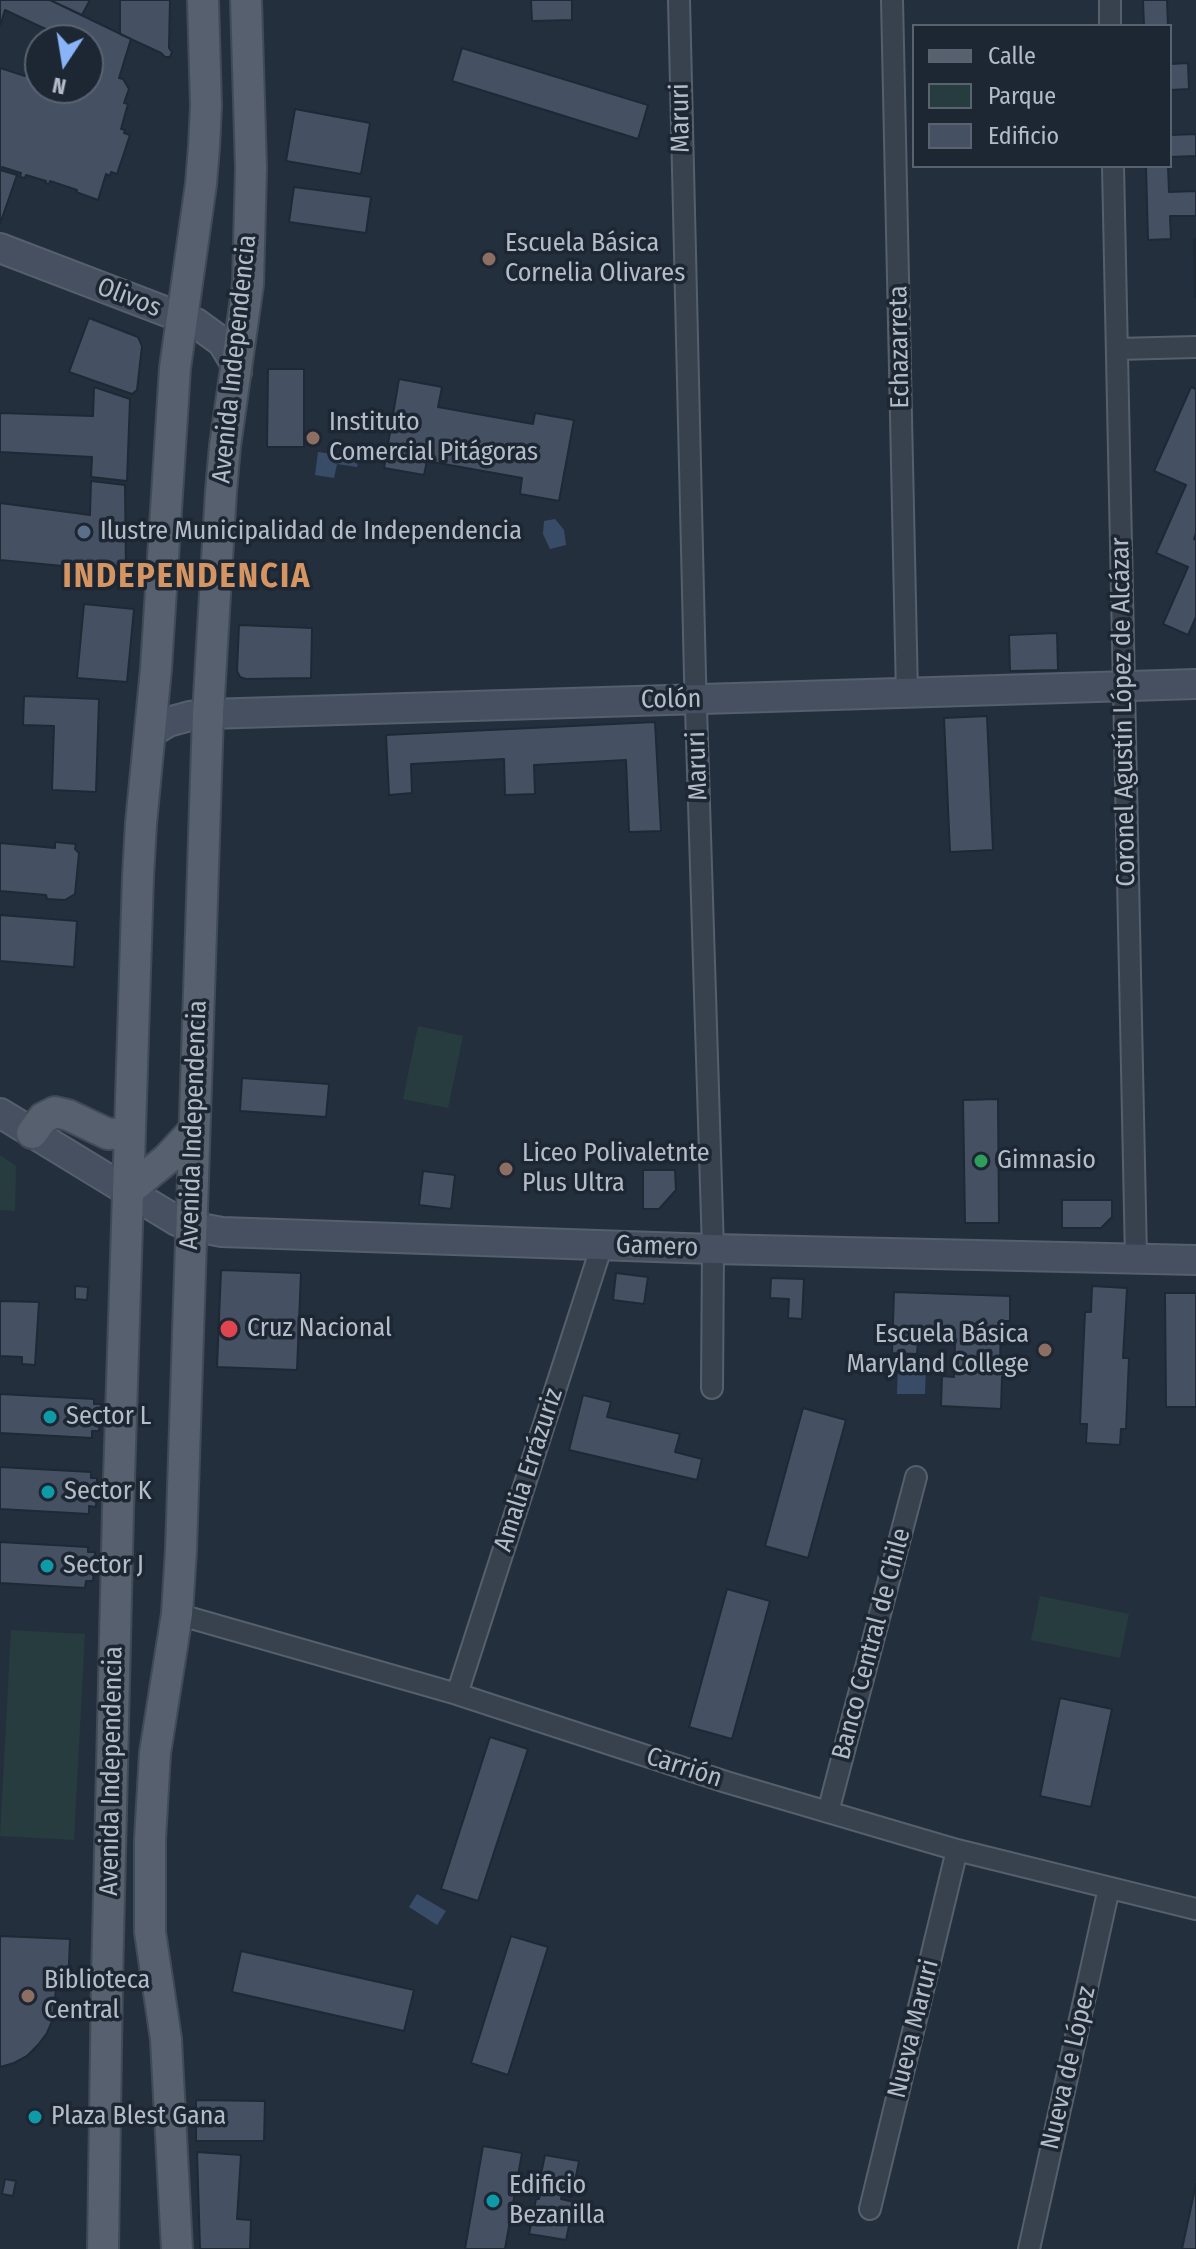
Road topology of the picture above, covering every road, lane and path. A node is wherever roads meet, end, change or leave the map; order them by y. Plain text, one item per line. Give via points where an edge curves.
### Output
1 (203, 0) edge
2 (246, 0) edge
3 (679, 0) edge
4 (892, 0) edge
5 (1110, 0) edge
6 (1110, 24) edge
7 (1113, 168) edge
8 (0, 248) edge
9 (181, 318) junction
10 (1196, 347) edge
11 (1117, 349) junction
12 (237, 372) junction
13 (1196, 684) edge
14 (1123, 687) junction
15 (907, 694) junction
16 (696, 700) junction
17 (208, 714) junction
18 (150, 733) junction
19 (0, 1113) edge
20 (193, 1131) junction
21 (32, 1133) junction
22 (130, 1133) junction
23 (128, 1191) junction
24 (190, 1226) junction
25 (602, 1245) junction
26 (713, 1249) junction
27 (1136, 1258) junction
28 (1196, 1260) edge
29 (712, 1388) dead end
30 (916, 1477) dead end
31 (177, 1614) junction
32 (457, 1694) junction
33 (828, 1812) junction
34 (957, 1850) junction
35 (1109, 1888) junction
36 (1196, 1909) edge
37 (870, 2209) dead end
38 (103, 2249) edge
39 (177, 2249) edge
40 (1029, 2249) edge

1 - 9 main road, Avenida Independencia via 204,147
2 - 12 main road, Avenida Independencia via 250,248
3 - 16 street, Maruri
4 - 15 street, Echazarreta
5 - 6 street
7 - 11 street, Coronel Agustín López de Alcázar
8 - 9 street, Olivos
9 - 12 street, Olivos via 222,342
9 - 18 main road, Avenida Independencia
10 - 11 street
11 - 14 street, Coronel Agustín López de Alcázar
12 - 17 main road, Avenida Independencia via 221,491
13 - 14 street, Colón
14 - 15 street, Colón
14 - 27 street, Coronel Agustín López de Alcázar
15 - 16 street, Colón
16 - 17 street, Colón
16 - 26 street, Maruri
17 - 18 street, Colón via 168,722
17 - 20 main road, Avenida Independencia
18 - 22 main road, Avenida Independencia via 138,864
19 - 21 street, Gamero
20 - 23 main road
20 - 24 main road, Avenida Independencia
21 - 22 main road via 55,1112 108,1134
21 - 23 street, Gamero
22 - 23 main road, Avenida Independencia
23 - 24 street, Gamero
23 - 38 main road, Avenida Independencia
24 - 25 street, Gamero via 293,1236
24 - 31 main road, Avenida Independencia
25 - 26 street, Gamero
25 - 32 street, Amalia Errázuriz
26 - 27 street, Gamero
26 - 29 street, Maruri
27 - 28 street, Gamero
30 - 33 street, Banco Central de Chile
31 - 32 street, Carrión
31 - 39 main road, Avenida Independencia via 155,1753 150,1907 166,2039
32 - 33 street, Carrión
33 - 34 street, Carrión
34 - 35 street, Carrión
34 - 37 street, Nueva Maruri
35 - 36 street, Carrión
35 - 40 street, Nueva de López

